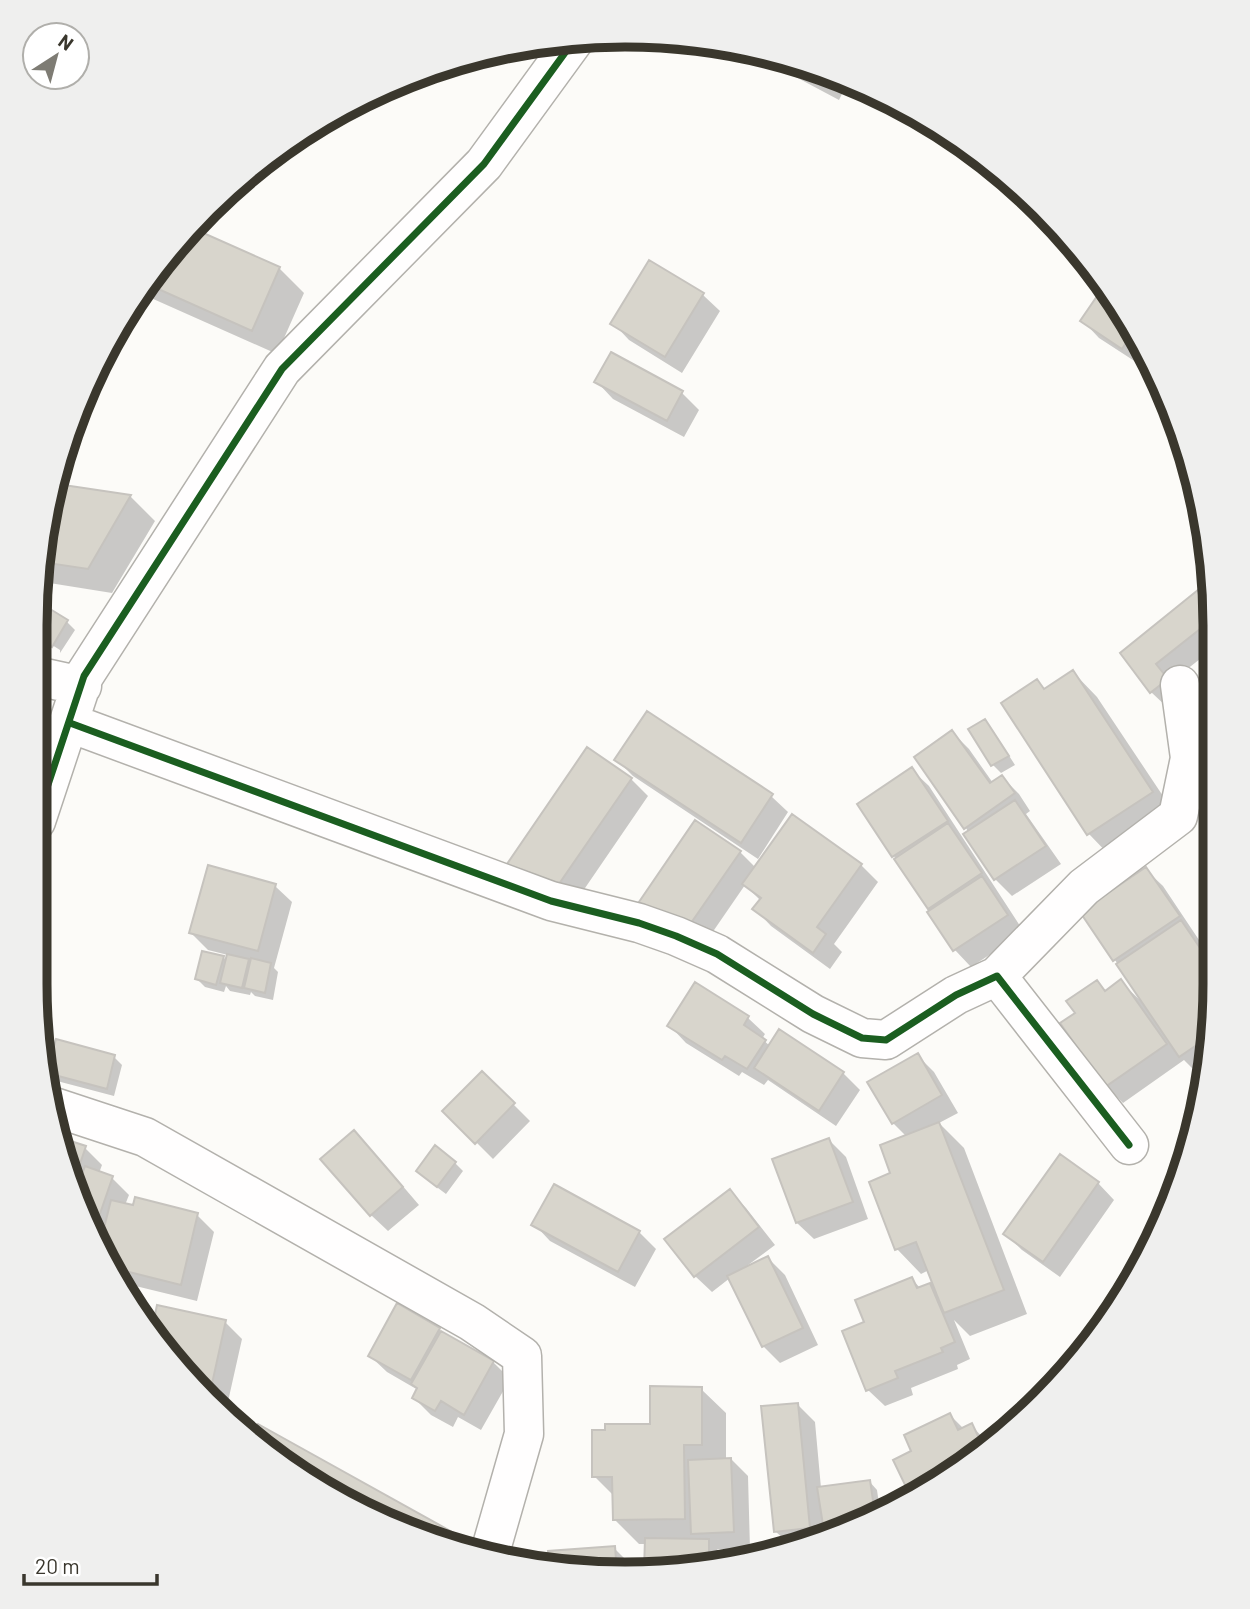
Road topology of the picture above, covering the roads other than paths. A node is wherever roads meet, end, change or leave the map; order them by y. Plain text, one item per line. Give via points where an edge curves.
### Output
1 (567, 50) edge
2 (47, 678) edge
3 (1180, 685) dead end
4 (82, 686) junction
5 (70, 723) junction
6 (47, 789) edge
7 (997, 976) junction
8 (61, 1109) edge
9 (1129, 1145) dead end
10 (492, 1546) edge

1 - 4 street via 484,164 282,369 84,676
2 - 4 street
3 - 7 street via 1190,758 1178,816 1084,887
4 - 5 street
5 - 6 street
5 - 7 street via 551,901 676,936 717,954 813,1014 862,1038 886,1040 956,995
7 - 9 street
8 - 10 street via 145,1137 472,1322 522,1356 524,1434

